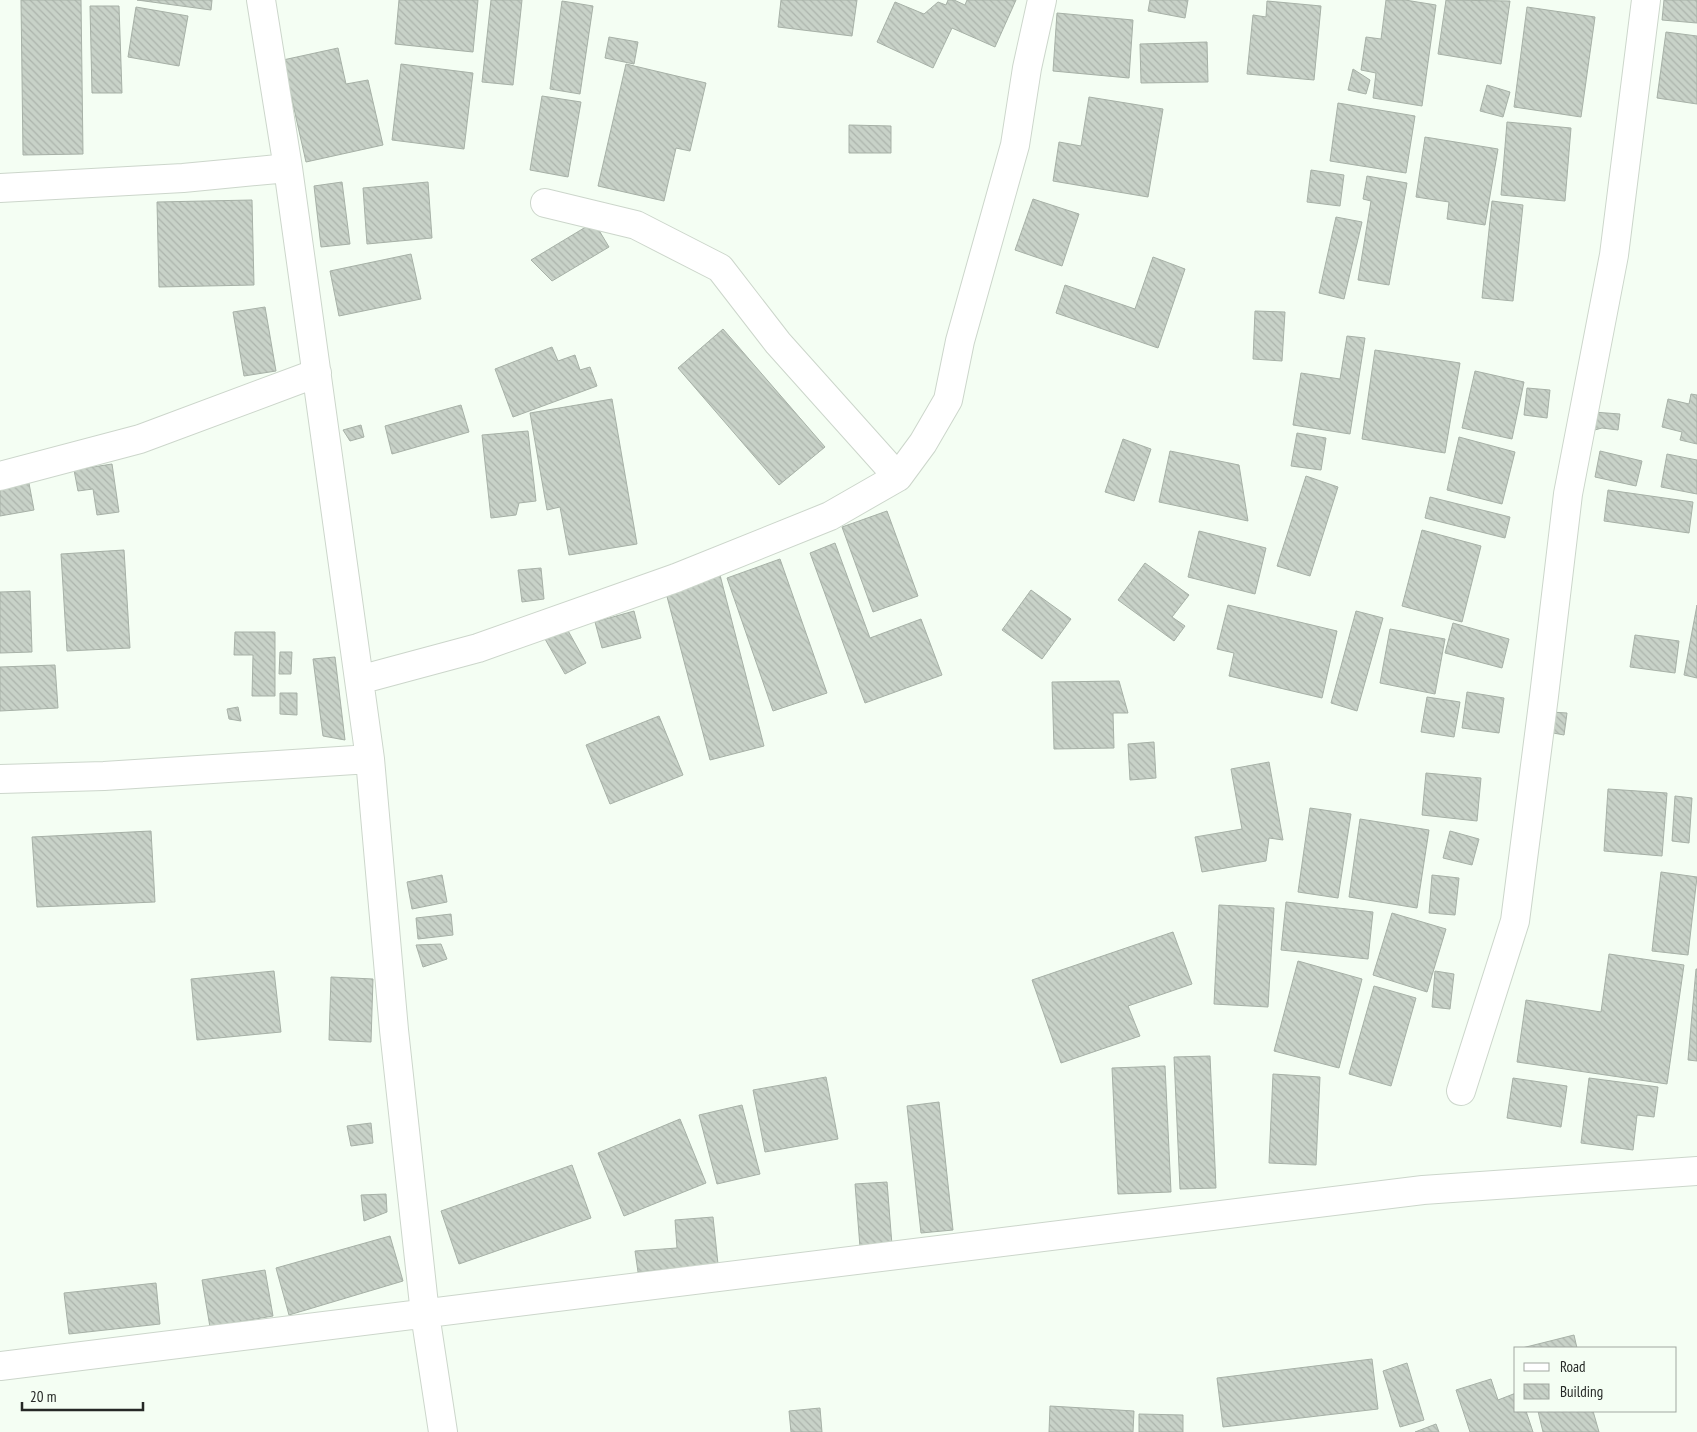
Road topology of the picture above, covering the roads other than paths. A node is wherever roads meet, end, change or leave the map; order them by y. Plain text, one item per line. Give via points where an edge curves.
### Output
1 (261, 0) edge
2 (1042, 0) edge
3 (1646, 0) edge
4 (288, 168) junction
5 (0, 188) edge
6 (545, 203) dead end
7 (317, 373) junction
8 (0, 476) edge
9 (898, 477) junction
10 (359, 680) junction
11 (370, 759) junction
12 (0, 779) edge
13 (1461, 1091) dead end
14 (1697, 1170) edge
15 (425, 1314) junction
16 (0, 1366) edge
17 (443, 1432) edge

1 - 4 street
2 - 9 street via 1026,68 1015,145 960,341 948,400
3 - 13 street via 1614,255 1568,494 1515,921
4 - 5 street via 183,178
4 - 7 street
6 - 9 street via 636,224 720,268 778,343
7 - 8 street via 140,439
7 - 10 street
9 - 10 street via 830,516 676,578 478,648
10 - 11 street
11 - 12 street via 104,776
11 - 15 street via 394,1030
14 - 15 street via 1423,1190
15 - 16 street
15 - 17 street

